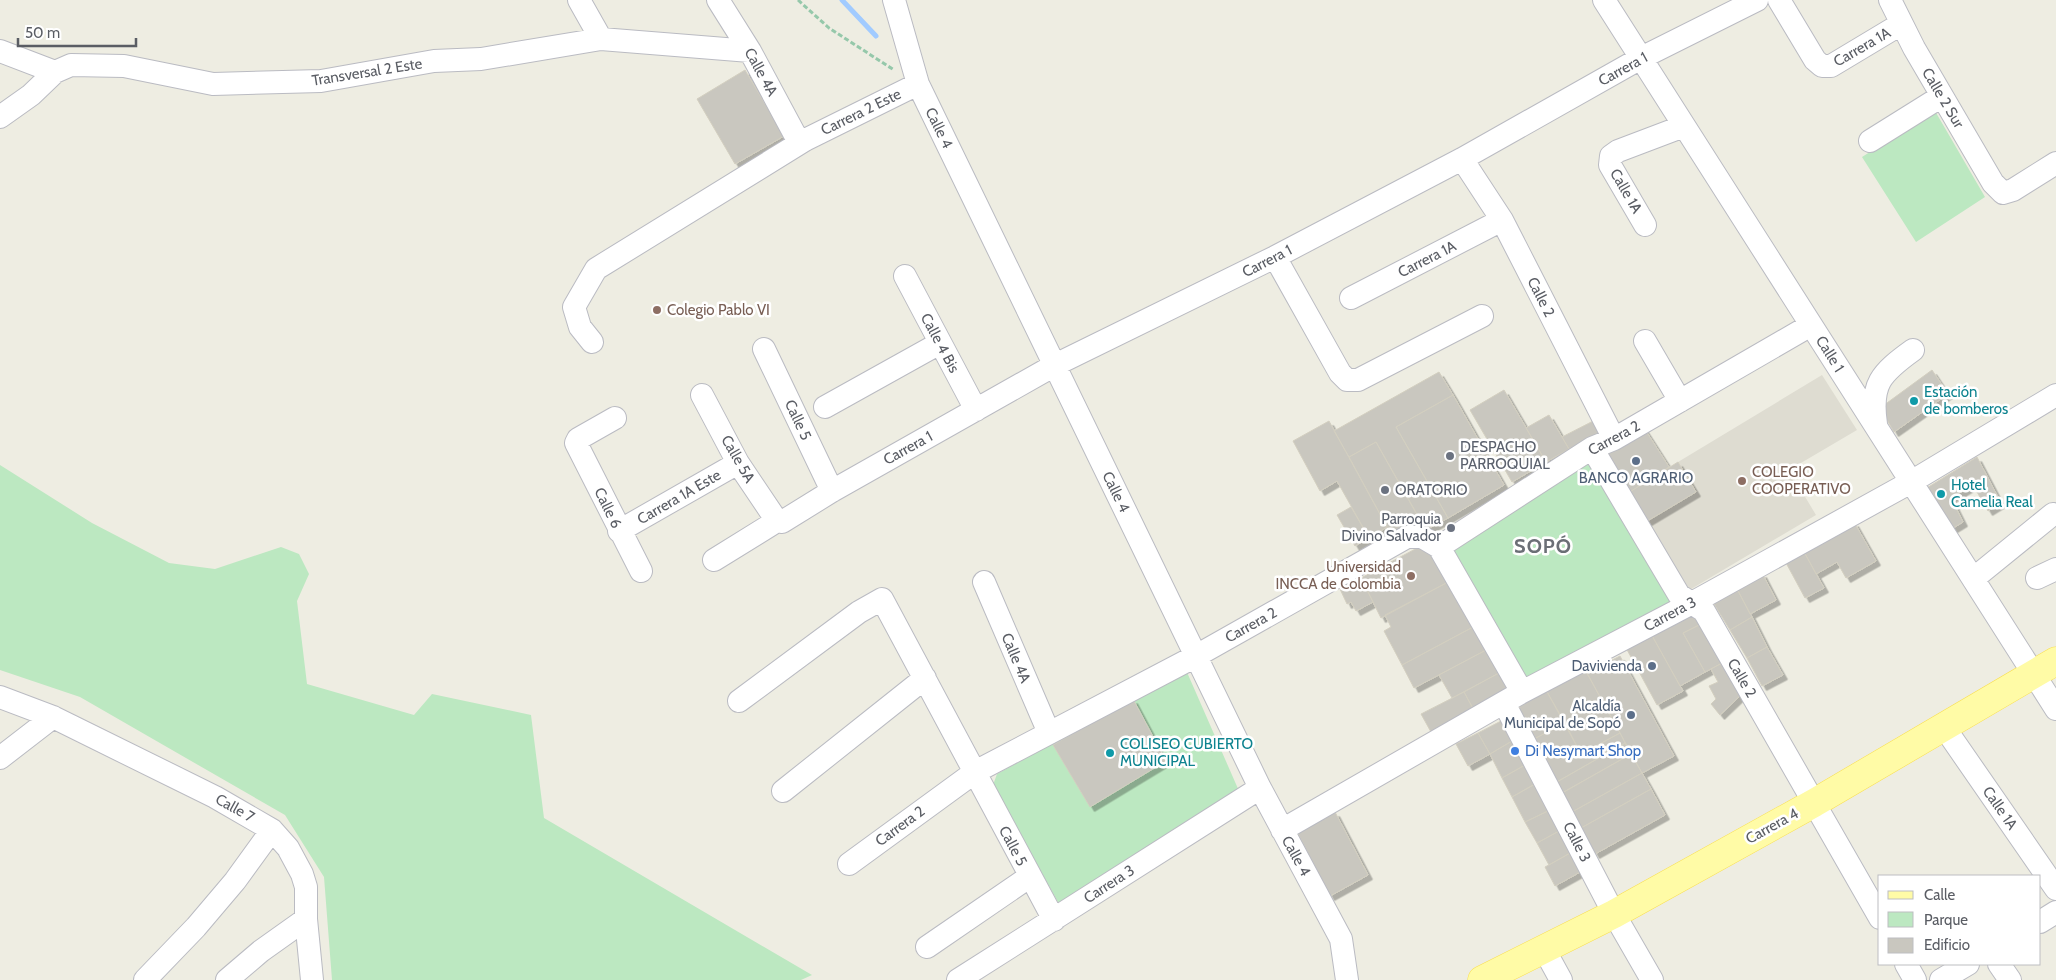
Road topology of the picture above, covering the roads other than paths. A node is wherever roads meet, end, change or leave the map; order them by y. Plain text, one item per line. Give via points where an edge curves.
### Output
1 (579, 0) edge
2 (718, 0) edge
3 (894, 0) edge
4 (1604, 0) edge
5 (1779, 0) edge
6 (1890, 0) edge
7 (1747, 2) edge
8 (1901, 24) junction
9 (601, 39) junction
10 (0, 51) edge
11 (750, 51) junction
12 (1641, 58) junction
13 (55, 72) junction
14 (918, 84) junction
15 (1953, 105) junction
16 (0, 117) edge
17 (1684, 126) junction
18 (805, 140) junction
19 (1870, 141) dead end
20 (1462, 159) junction
21 (2056, 162) edge
22 (1502, 220) junction
23 (1645, 225) dead end
24 (1275, 257) junction
25 (905, 276) dead end
26 (1351, 298) dead end
27 (1482, 316) dead end
28 (1811, 325) junction
29 (1645, 341) dead end
30 (592, 342) dead end
31 (940, 343) junction
32 (764, 349) dead end
33 (1913, 350) dead end
34 (1055, 365) junction
35 (702, 395) dead end
36 (2056, 395) edge
37 (1680, 401) junction
38 (825, 406) dead end
39 (976, 410) junction
40 (614, 418) dead end
41 (1877, 427) junction
42 (1614, 439) junction
43 (1592, 448) junction
44 (738, 463) junction
45 (1911, 482) junction
46 (832, 491) junction
47 (2053, 514) dead end
48 (777, 521) junction
49 (619, 531) junction
50 (1439, 547) junction
51 (714, 560) dead end
52 (641, 571) dead end
53 (1973, 578) junction
54 (984, 582) dead end
55 (1692, 603) junction
56 (1196, 656) junction
57 (2045, 667) edge
58 (925, 678) junction
59 (0, 697) edge
60 (1513, 697) junction
61 (739, 701) dead end
62 (2056, 709) edge
63 (53, 717) junction
64 (1944, 727) junction
65 (1049, 733) junction
66 (0, 758) edge
67 (974, 772) junction
68 (1260, 788) junction
69 (783, 791) dead end
70 (1814, 803) junction
71 (272, 830) junction
72 (1282, 830) junction
73 (849, 864) dead end
74 (1029, 877) junction
75 (2056, 889) edge
76 (2056, 912) edge
77 (1614, 914) junction
78 (1878, 915) edge
79 (306, 919) junction
80 (1054, 920) junction
81 (2041, 921) edge
82 (927, 947) dead end
83 (1544, 949) junction
84 (1907, 965) edge
85 (1966, 965) edge
86 (2000, 965) edge
87 (145, 980) edge
88 (227, 980) edge
89 (312, 980) edge
90 (958, 980) edge
91 (1347, 980) edge
92 (1482, 980) edge
93 (1561, 980) edge
94 (1652, 980) edge
95 (1915, 980) edge
96 (1940, 980) edge
97 (2010, 980) edge

1 - 9 street
2 - 11 street, Calle 4A
3 - 14 street, Calle 4
4 - 12 street, Calle 1
5 - 8 street, Carrera 1A via 1815,60 1822,66 1831,66
6 - 8 street, Calle 2 Sur
7 - 12 street, Carrera 1
8 - 15 street, Calle 2 Sur via 1919,44
9 - 11 street, Transversal 2 Este
9 - 13 street, Transversal 2 Este via 480,59 434,61 321,81 213,84 124,66 71,65
10 - 13 street
11 - 18 street, Calle 4A via 794,133
12 - 17 street, Calle 1
12 - 20 street, Carrera 1
13 - 16 street, Transversal 2 Este via 31,96
14 - 18 street, Carrera 2 Este
14 - 34 street, Calle 4
15 - 19 street
15 - 21 street, Calle 2 Sur via 1993,184 2003,193
17 - 23 street, Calle 1A via 1611,156 1610,165
17 - 28 street, Calle 1
18 - 30 street, Carrera 2 Este via 596,269 574,307 580,327
20 - 22 street, Calle 2
20 - 24 street, Carrera 1
22 - 26 street, Carrera 1A
22 - 42 street, Calle 2
24 - 27 street via 1340,373 1347,380 1358,380
24 - 34 street, Carrera 1
25 - 31 street, Calle 4 Bis
28 - 37 street, Carrera 2
28 - 41 street, Calle 1
29 - 37 street
31 - 38 street
31 - 39 street, Calle 4 Bis
32 - 46 street, Calle 5
33 - 41 street via 1893,365 1879,382 1872,401
34 - 39 street, Carrera 1
34 - 56 street, Calle 4
35 - 44 street, Calle 5A
36 - 45 street, Carrera 3
37 - 42 street, Carrera 2
39 - 46 street, Carrera 1
40 - 49 street, Calle 6 via 576,443
41 - 45 street, Calle 1
42 - 43 street, Carrera 2
43 - 50 street, Carrera 2
43 - 55 street, Calle 2 via 1679,595
44 - 48 street, Calle 5A
44 - 49 street, Carrera 1A Este
45 - 53 street, Calle 1
45 - 55 street, Carrera 3
46 - 48 street, Carrera 1 via 782,522
47 - 53 street
48 - 51 street, Carrera 1
49 - 52 street, Calle 6
50 - 56 street, Carrera 2 via 1422,537 1407,537
50 - 60 street, Calle 3
53 - 57 street, Calle 1
54 - 65 street, Calle 4A
55 - 60 street, Carrera 3
55 - 70 street, Calle 2 via 1704,611
56 - 65 street, Carrera 2
56 - 68 street, Calle 4
57 - 62 street, Calle 1
57 - 64 main road, Carrera 4
58 - 61 street, Calle 5 via 882,599 859,612
58 - 67 street, Calle 5
58 - 69 street
59 - 63 street, Calle 7
60 - 72 street, Carrera 3
60 - 77 street, Calle 3
63 - 66 street
63 - 71 street, Calle 7 via 215,797
64 - 70 main road, Carrera 4
64 - 75 street, Calle 1A
65 - 67 street, Carrera 2
67 - 73 street, Carrera 2
67 - 74 street, Calle 5
68 - 72 street, Calle 4
68 - 80 street, Carrera 3
70 - 77 main road, Carrera 4
70 - 78 street, Calle 2
71 - 79 street, Calle 7 via 288,848 302,874 306,887
71 - 87 street via 196,928
72 - 91 street, Calle 4 via 1341,939
74 - 80 street, Calle 5
74 - 82 street
76 - 81 street
77 - 83 main road, Carrera 4
77 - 94 street, Calle 3
79 - 88 street
79 - 89 street, Calle 7
80 - 90 street, Carrera 3
83 - 92 main road, Carrera 4
83 - 93 street
84 - 95 street
85 - 96 street
86 - 97 street

